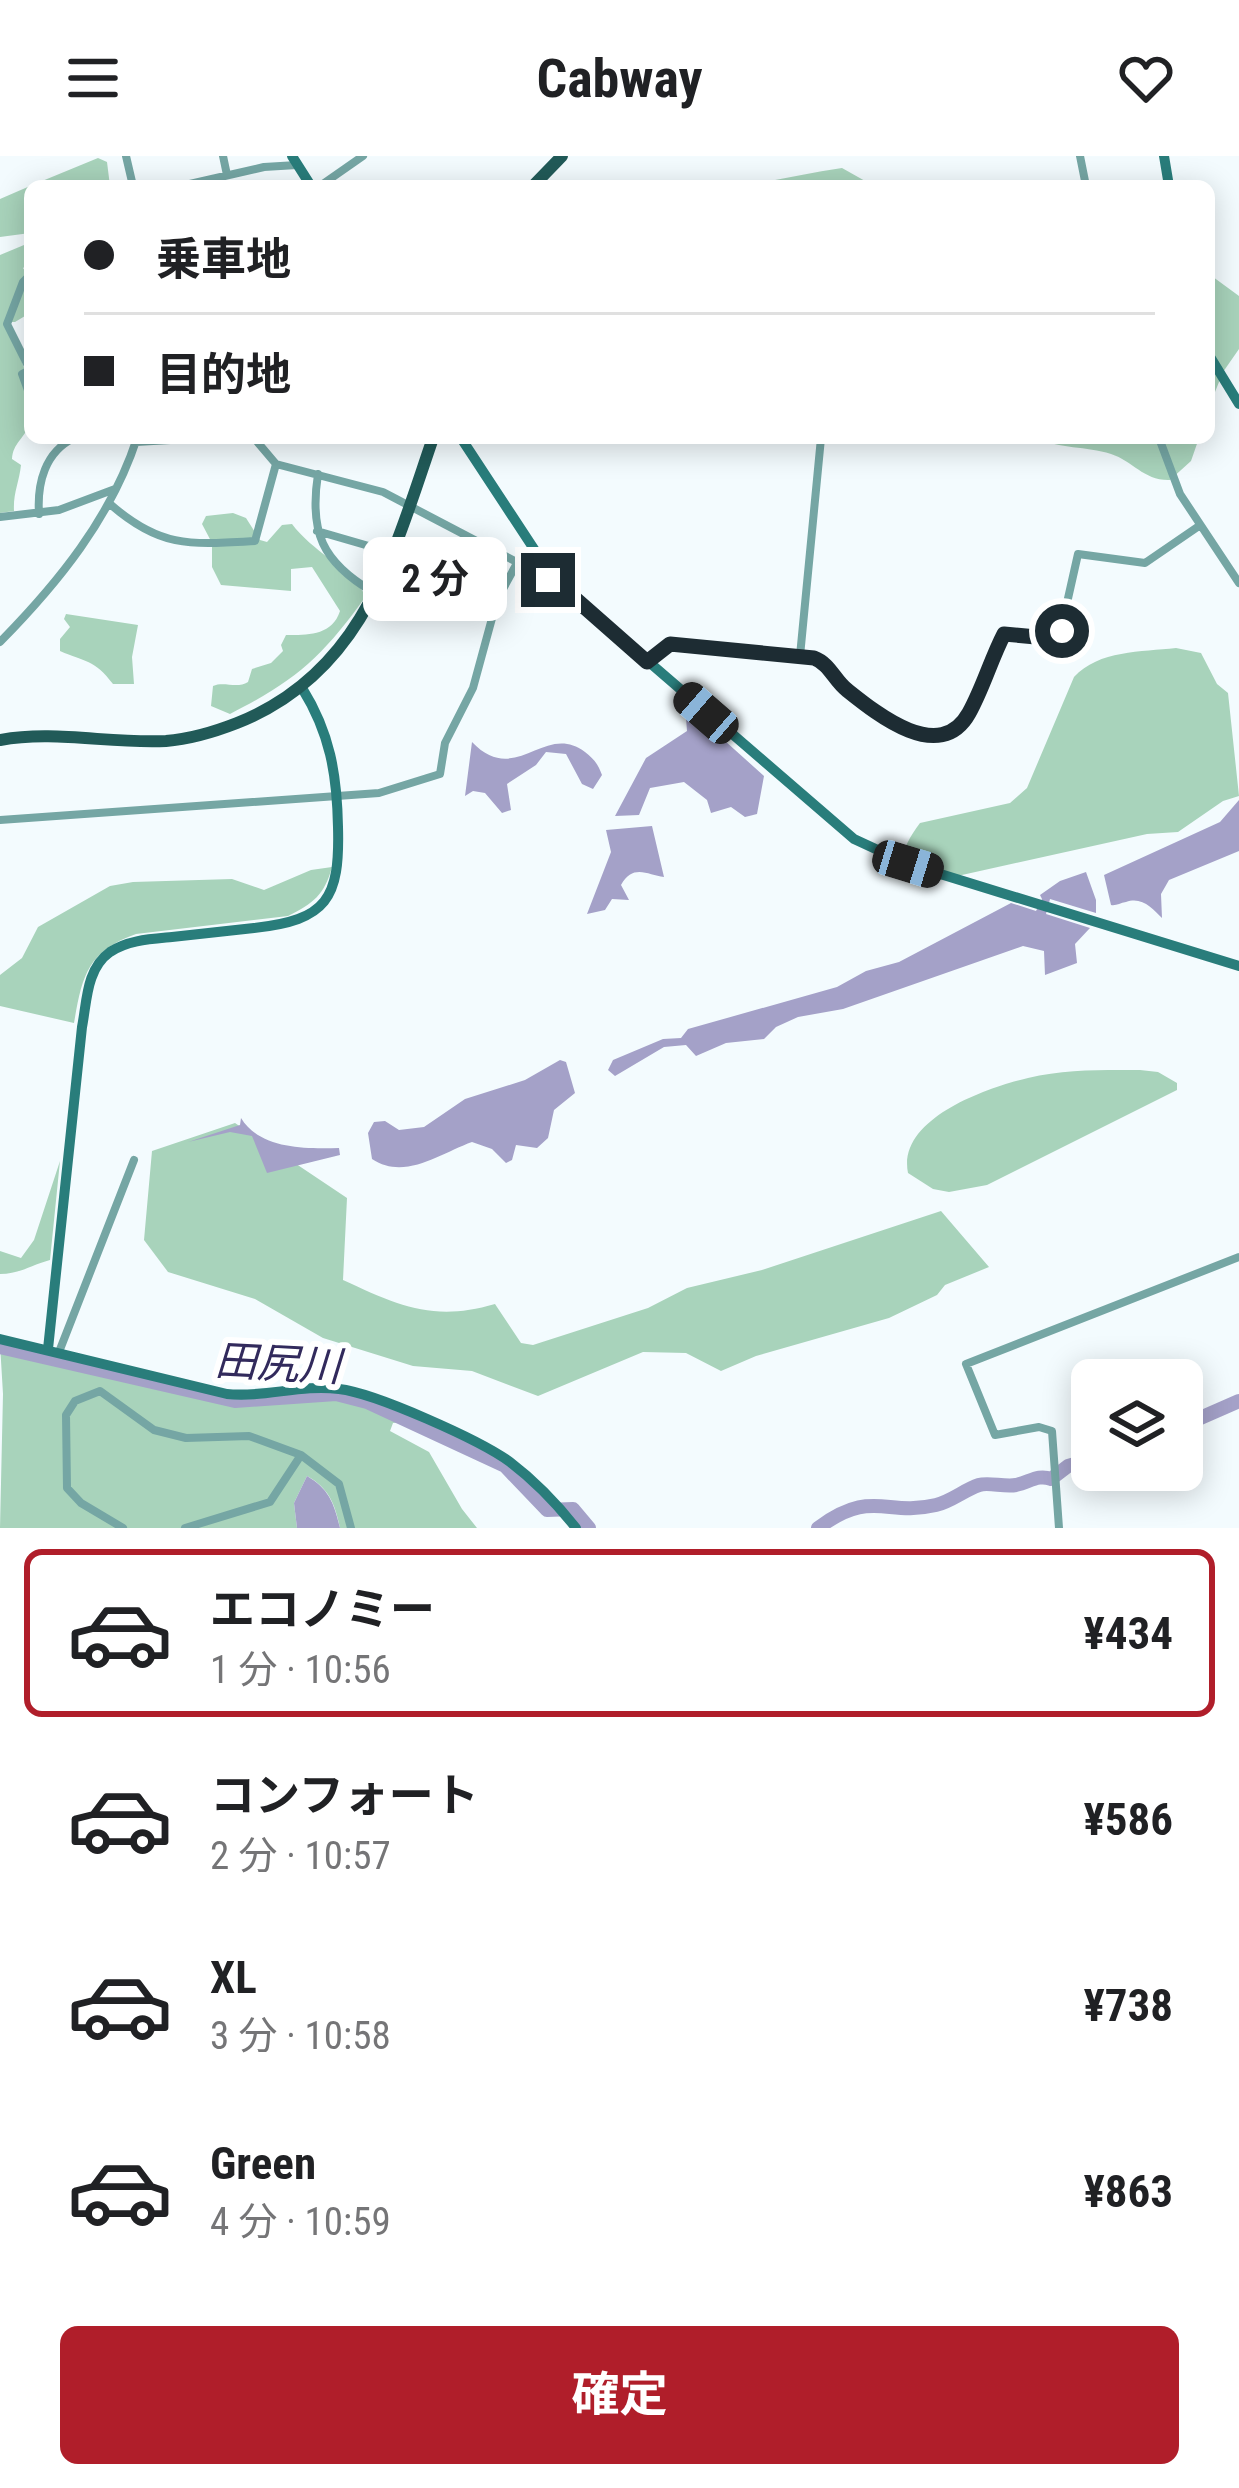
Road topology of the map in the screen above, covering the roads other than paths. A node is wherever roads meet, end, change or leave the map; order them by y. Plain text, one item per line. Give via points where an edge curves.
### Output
1 (223, 156) edge
2 (363, 156) edge
3 (562, 156) edge
4 (294, 160) edge
5 (227, 176) junction
6 (209, 180) edge
7 (325, 180) edge
8 (539, 180) edge
9 (24, 281) edge
10 (24, 358) edge
11 (1215, 365) edge
12 (1239, 404) edge
13 (66, 444) edge
14 (134, 444) edge
15 (259, 444) edge
16 (432, 444) edge
17 (465, 444) edge
18 (820, 444) edge
19 (1161, 444) edge
20 (276, 464) junction
21 (318, 474) junction
22 (115, 489) junction
23 (110, 504) junction
24 (410, 506) junction
25 (39, 514) junction
26 (0, 517) edge
27 (1199, 526) junction
28 (317, 531) junction
29 (393, 554) junction
30 (516, 565) junction
31 (555, 581) junction
32 (1239, 583) edge
33 (375, 593) junction
34 (0, 642) edge
35 (800, 656) junction
36 (647, 662) junction
37 (302, 688) junction
38 (0, 740) edge
39 (338, 796) junction
40 (0, 820) edge
41 (1239, 965) edge
42 (134, 1160) dead end
43 (1239, 1257) edge
44 (0, 1339) edge
45 (53, 1350) junction
46 (302, 1454) junction
47 (123, 1528) edge
48 (185, 1528) edge
49 (351, 1528) edge
50 (577, 1528) edge
51 (1059, 1528) edge

1 - 5 street
2 - 7 street
3 - 8 main road
4 - 5 street
5 - 6 street
9 - 10 street via 7,324
11 - 12 street
13 - 25 street via 50,455
14 - 22 street
15 - 20 street
16 - 24 main road
17 - 31 street
18 - 35 street
19 - 27 street
20 - 21 street
20 - 23 street via 255,541 159,539
21 - 24 street
21 - 28 street
22 - 23 street
22 - 25 street
23 - 34 street
24 - 29 main road
24 - 30 street
25 - 26 street
27 - 32 street
27 - 35 street via 1145,563 1078,554 1060,634 1004,634 969,713 948,733 904,729 850,692 825,663
28 - 29 street
28 - 33 street via 327,554
29 - 33 main road
30 - 31 street
30 - 39 street via 496,600 440,774 392,792
31 - 36 street
33 - 37 main road via 340,650
35 - 36 street via 670,644
36 - 41 street via 854,839 908,864
37 - 38 main road via 187,739
37 - 39 street via 326,732
39 - 40 street
39 - 45 street via 338,872 314,915 131,943 103,958 93,974
42 - 45 street
43 - 51 street via 966,1364 995,1435 1052,1431
44 - 45 street
45 - 50 street via 227,1394 338,1388 370,1396 506,1459
46 - 47 street via 249,1436 175,1436 154,1430 109,1394 83,1396 64,1423 68,1488
46 - 48 street via 270,1502
46 - 49 street via 339,1484

